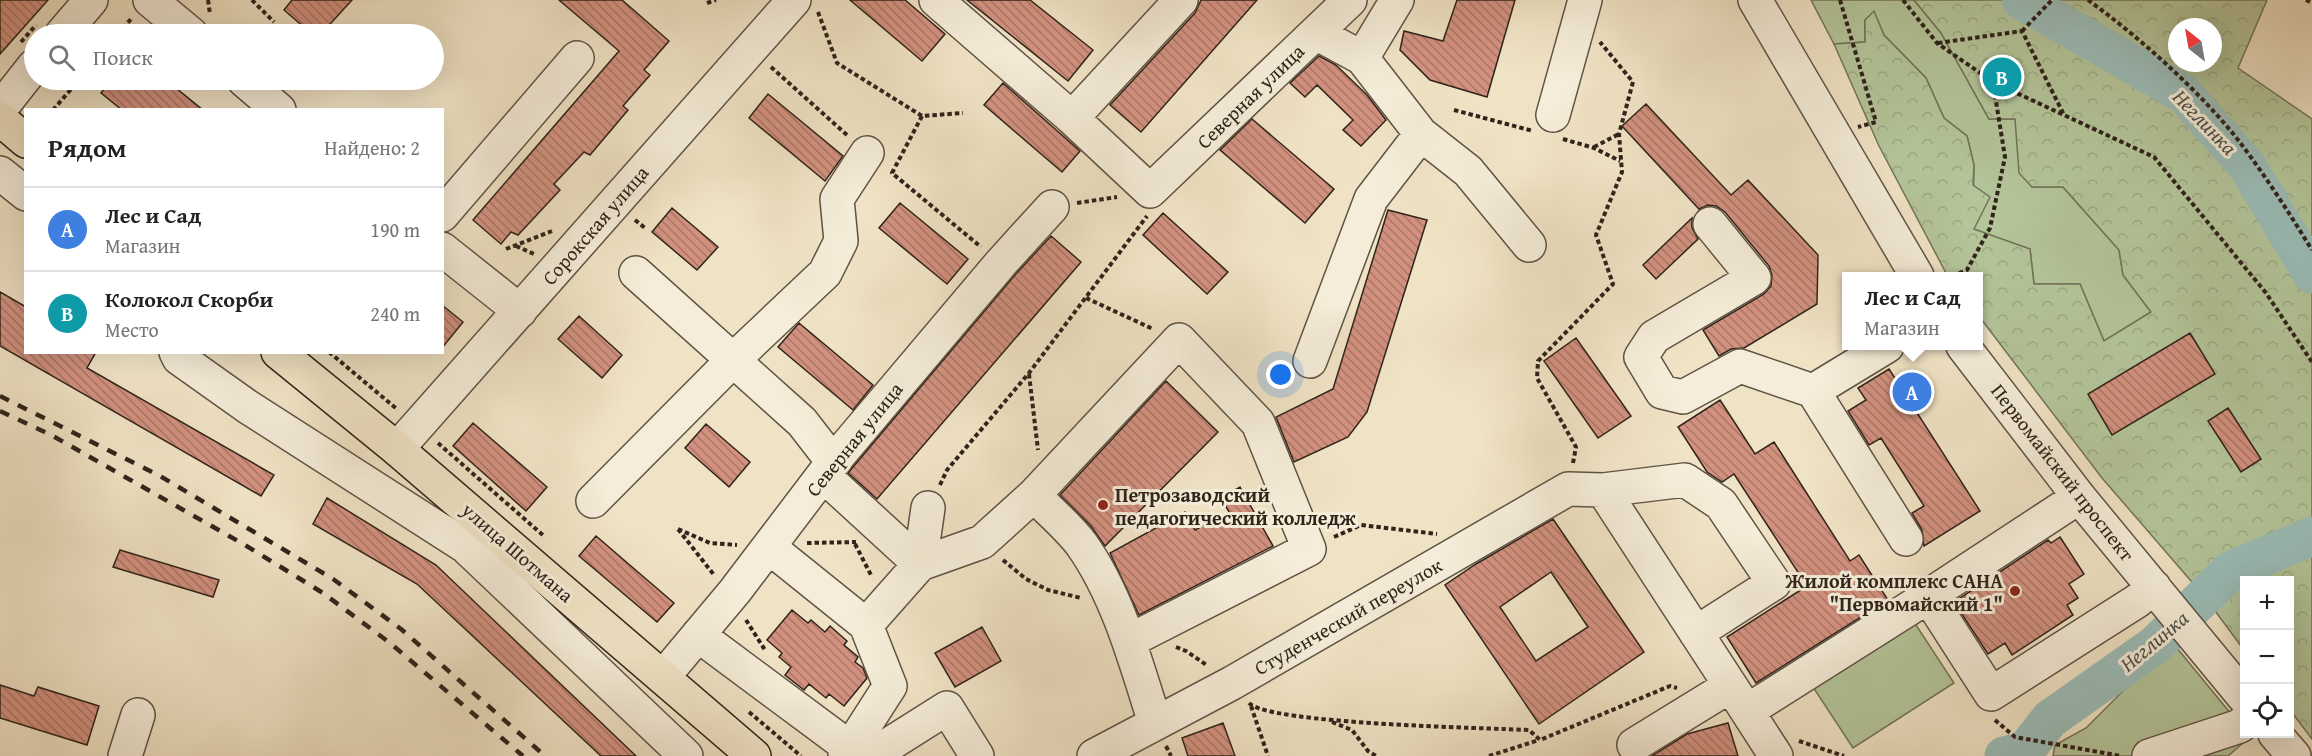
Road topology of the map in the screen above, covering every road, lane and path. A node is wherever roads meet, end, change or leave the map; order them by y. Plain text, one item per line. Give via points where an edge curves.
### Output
1 (91, 0) edge
2 (150, 0) edge
3 (252, 0) edge
4 (716, 0) edge
5 (936, 0) edge
6 (1181, 0) edge
7 (1350, 0) edge
8 (1397, 0) edge
9 (1755, 0) edge
10 (1840, 0) edge
11 (1903, 0) edge
12 (2052, 0) edge
13 (2088, 0) edge
14 (2306, 0) edge
15 (707, 3) dead end
16 (2312, 3) edge
17 (805, 5) edge
18 (1583, 9) edge
19 (273, 22) dead end
20 (56, 24) edge
21 (179, 24) edge
22 (2022, 31) junction
23 (1316, 33) junction
24 (1937, 43) junction
25 (750, 48) junction
26 (577, 58) dead end
27 (1362, 58) junction
28 (24, 60) edge
29 (1993, 82) junction
30 (70, 90) edge
31 (255, 90) edge
32 (55, 108) edge
33 (277, 108) edge
34 (0, 109) edge
35 (963, 112) dead end
36 (1552, 115) dead end
37 (922, 116) junction
38 (2064, 116) junction
39 (1072, 118) junction
40 (0, 119) edge
41 (1858, 128) dead end
42 (1421, 134) junction
43 (1619, 134) junction
44 (24, 139) edge
45 (1594, 147) dead end
46 (880, 163) junction
47 (0, 172) edge
48 (1150, 191) junction
49 (24, 192) edge
50 (1052, 207) joint
51 (444, 213) edge
52 (1710, 224) dead end
53 (1529, 245) dead end
54 (2312, 250) edge
55 (444, 251) edge
56 (1000, 263) junction
57 (1915, 272) edge
58 (1961, 272) edge
59 (636, 273) dead end
60 (1086, 298) junction
61 (520, 311) junction
62 (1179, 340) junction
63 (1879, 350) edge
64 (1967, 350) edge
65 (177, 354) edge
66 (280, 354) edge
67 (733, 360) junction
68 (1310, 361) dead end
69 (2312, 362) edge
70 (1029, 373) junction
71 (1813, 391) junction
72 (397, 449) junction
73 (1039, 456) dead end
74 (829, 469) junction
75 (1568, 489) junction
76 (1603, 490) junction
77 (1034, 495) junction
78 (2079, 497) junction
79 (593, 501) dead end
80 (928, 508) joint
81 (1906, 539) dead end
82 (1481, 540) junction
83 (982, 542) junction
84 (769, 548) junction
85 (1309, 549) junction
86 (920, 564) junction
87 (2158, 593) junction
88 (1928, 596) junction
89 (1115, 610) junction
90 (866, 624) junction
91 (1695, 633) junction
92 (698, 635) junction
93 (1134, 638) junction
94 (663, 677) junction
95 (2240, 692) edge
96 (1242, 694) junction
97 (1736, 706) junction
98 (138, 715) dead end
99 (1328, 720) junction
100 (1155, 723) junction
101 (2240, 726) edge
102 (2015, 736) dead end
103 (2279, 738) edge
104 (1540, 740) junction
105 (1634, 745) dead end
106 (855, 753) edge
107 (125, 756) edge
108 (686, 756) edge
109 (754, 756) edge
110 (977, 756) edge
111 (1094, 756) edge
112 (1268, 756) edge
113 (1376, 756) edge
114 (1489, 756) edge
115 (1776, 756) edge
116 (1844, 756) edge
117 (2121, 756) edge
118 (2148, 756) edge
119 (2294, 756) edge

1 - 20 street
2 - 21 street
3 - 19 path
4 - 15 path
5 - 39 street
6 - 39 street
7 - 23 street, Северная улица
8 - 27 street
9 - 57 street
10 - 41 path via 1876,122
11 - 24 path
12 - 22 path
13 - 54 path via 2134,34 2234,135
14 - 16 path
17 - 25 street, Сорокская улица
17 - 37 path via 837,63
18 - 36 street
18 - 43 path via 1633,82
22 - 24 path
22 - 38 path
23 - 27 street
23 - 48 street, Северная улица
24 - 29 path
25 - 46 path
25 - 61 street, Сорокская улица
26 - 51 street
27 - 42 street
28 - 34 street
29 - 38 path
29 - 58 path via 2005,157 1990,228
30 - 32 path
31 - 33 street
35 - 37 path
37 - 46 path
38 - 69 path via 2154,157 2266,293
39 - 48 street
40 - 44 main road
42 - 53 street via 1468,171
42 - 68 street via 1371,200
43 - 45 path
43 - 75 path via 1622,172 1596,235 1613,284 1538,362 1536,378 1576,447
46 - 56 path
46 - 67 street via 837,199 841,241 825,273
47 - 49 street
48 - 50 path
48 - 60 path via 1148,215
50 - 56 street, Северная улица
52 - 71 street via 1754,278 1654,337 1641,357 1651,375 1662,392 1683,397 1740,366
55 - 61 street
56 - 74 street, Северная улица
59 - 67 street
60 - 62 path
60 - 70 path
61 - 72 street, Сорокская улица
62 - 77 street
62 - 85 street via 1258,423
63 - 71 street
64 - 78 street, Первомайский проспект
65 - 108 street via 248,407 465,546
66 - 72 main road, улица Шотмана
67 - 74 street via 802,422
67 - 79 street
70 - 73 path
70 - 80 path via 947,470
71 - 81 street
72 - 94 main road, улица Шотмана
74 - 84 street, Северная улица
74 - 86 street
75 - 76 street
75 - 82 street, Студенческий переулок
76 - 91 street
76 - 91 street via 1685,480 1721,504 1774,583
77 - 83 street
77 - 89 street via 1081,544
78 - 87 street, Первомайский проспект
78 - 88 street
80 - 86 street
82 - 85 path via 1361,525
82 - 96 street, Студенческий переулок
83 - 86 street
83 - 89 path via 1026,579 1048,590
84 - 90 street
84 - 92 street, Северная улица
85 - 93 street
86 - 90 street
87 - 88 street via 2137,601 1991,694
87 - 95 street, Первомайский проспект
88 - 97 street
89 - 93 street
90 - 106 street via 890,686
91 - 97 street
92 - 94 street, Северная улица
92 - 106 street
93 - 96 path via 1161,641 1186,651
93 - 100 street
94 - 109 main road, улица Шотмана
96 - 99 path via 1278,714
96 - 100 street, Студенческий переулок
96 - 112 path
97 - 104 path via 1670,686
97 - 105 street
97 - 115 street
97 - 116 path
98 - 107 street
99 - 104 path via 1529,730
99 - 113 path via 1352,730
100 - 111 street, Студенческий переулок
101 - 118 street
102 - 117 path
103 - 119 street
104 - 114 path
106 - 110 street via 946,708

